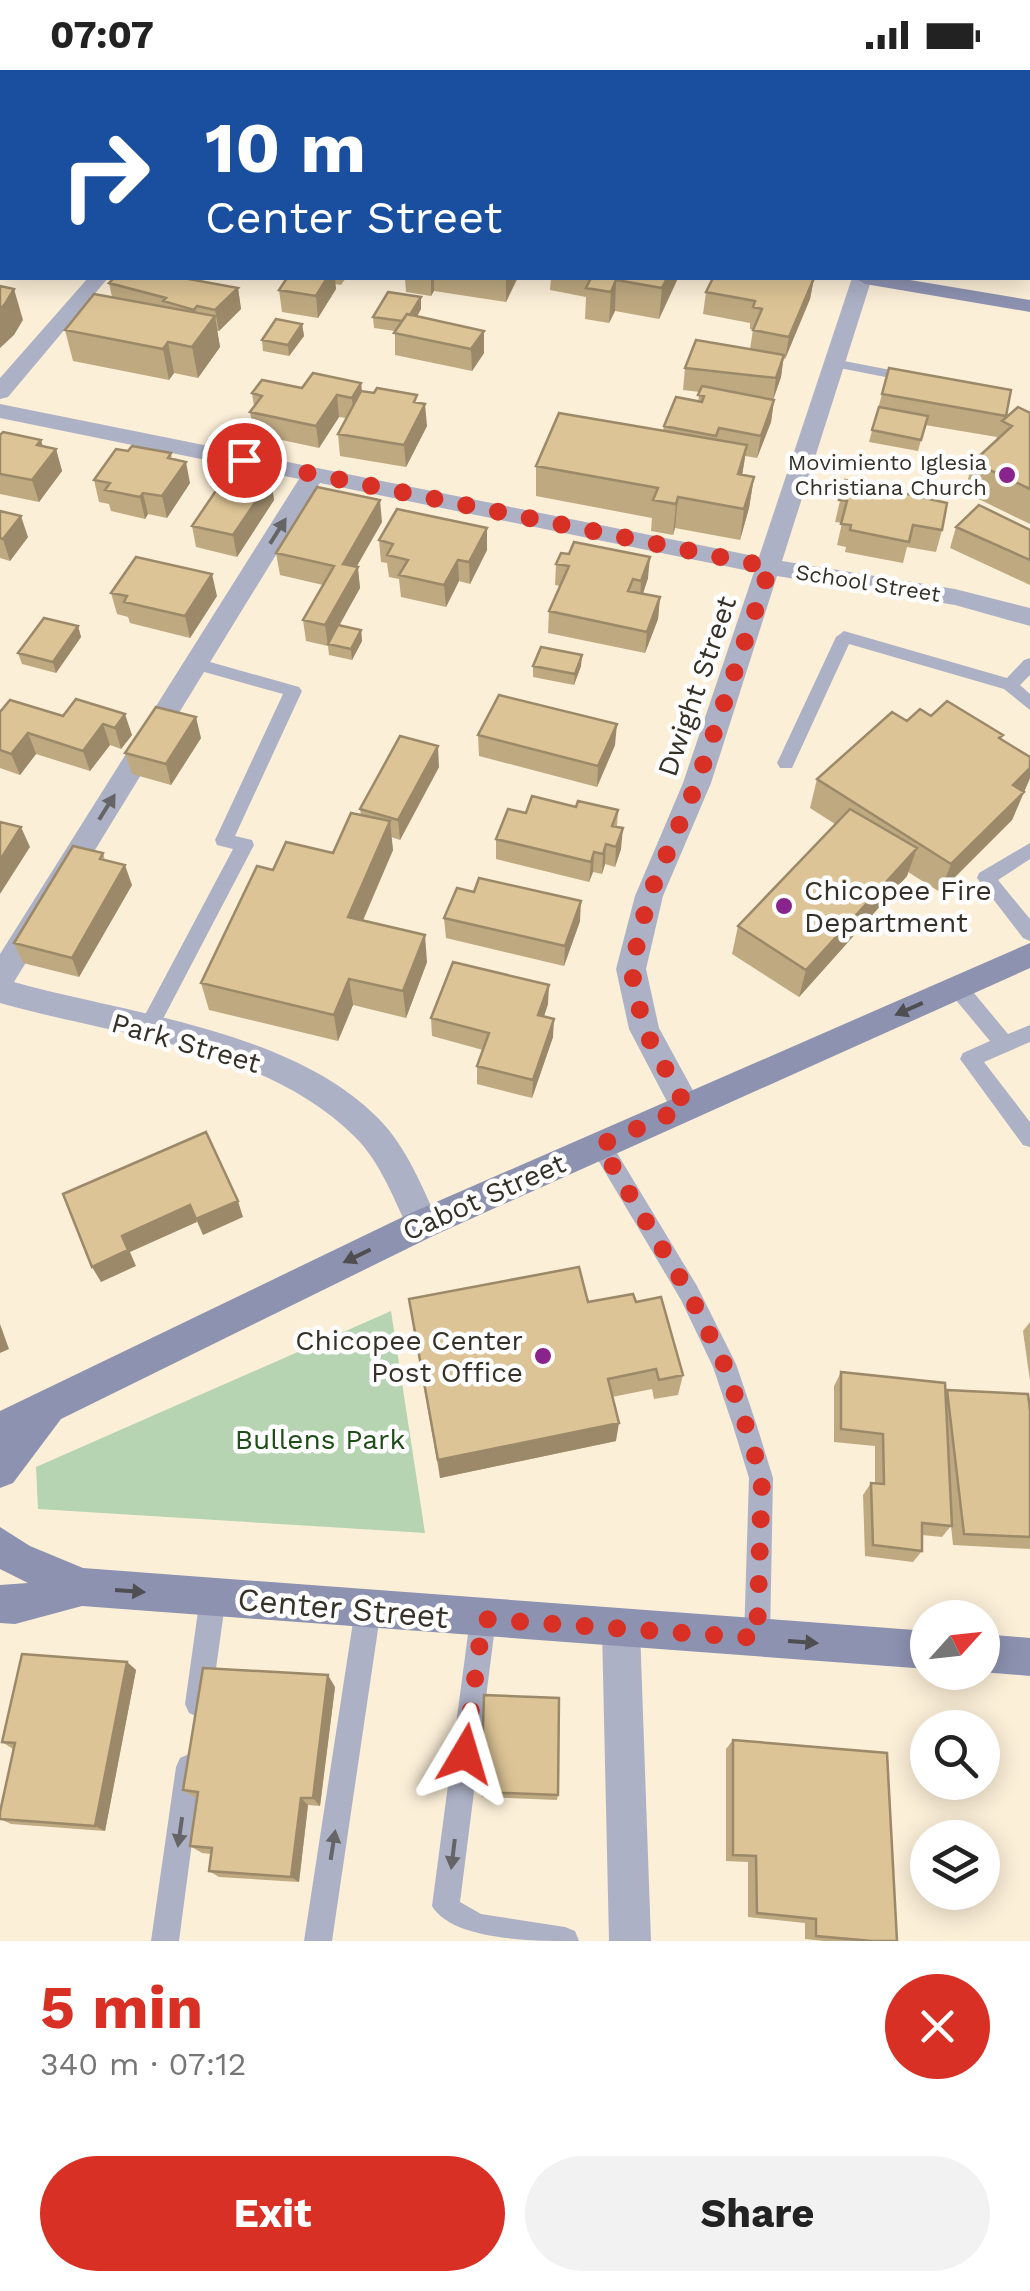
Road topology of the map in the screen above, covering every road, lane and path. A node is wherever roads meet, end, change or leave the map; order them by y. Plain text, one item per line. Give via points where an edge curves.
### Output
1 (96, 280) edge
2 (862, 280) edge
3 (875, 280) edge
4 (1030, 306) edge
5 (834, 363) junction
6 (931, 382) edge
7 (0, 392) edge
8 (0, 411) edge
9 (314, 474) junction
10 (770, 567) junction
11 (1030, 617) edge
12 (196, 664) junction
13 (1030, 664) edge
14 (1010, 685) junction
15 (1030, 704) edge
16 (786, 763) dead end
17 (1030, 850) edge
18 (1030, 932) edge
19 (1030, 956) edge
20 (0, 979) edge
21 (957, 987) junction
22 (0, 991) edge
23 (147, 1030) junction
24 (1030, 1033) edge
25 (1004, 1044) junction
26 (686, 1107) junction
27 (1030, 1138) edge
28 (600, 1145) junction
29 (423, 1224) junction
30 (50, 1407) junction
31 (0, 1430) edge
32 (0, 1470) edge
33 (0, 1546) edge
34 (82, 1587) junction
35 (213, 1597) junction
36 (0, 1604) edge
37 (368, 1610) junction
38 (483, 1619) junction
39 (621, 1629) junction
40 (757, 1638) junction
41 (910, 1649) edge
42 (1000, 1655) edge
43 (1030, 1656) edge
44 (165, 1941) edge
45 (318, 1941) edge
46 (565, 1941) edge
47 (630, 1941) edge

1 - 7 street
2 - 5 street, Dwight Street
3 - 4 main road
5 - 6 lane
5 - 10 street, Dwight Street
8 - 9 street, School Street
9 - 10 street, School Street
12 -> 9 street
10 - 11 street, School Street via 954,597
10 - 26 street, Dwight Street via 697,783 649,896 631,969 644,1029
20 -> 12 street
12 - 23 lane via 293,691 224,840 246,845
13 - 14 lane
14 - 15 lane
14 - 16 lane via 844,637
17 - 18 lane via 986,878
19 - 21 main road, Cabot Street
21 - 25 lane
21 -> 26 main road, Cabot Street
22 - 23 street, Park Street
23 - 29 street, Park Street via 259,1060 332,1098 367,1128
24 - 25 lane
25 - 27 lane via 970,1059
26 - 28 main road, Cabot Street
28 - 29 main road, Cabot Street
28 - 40 lane via 689,1293 746,1426 762,1478
29 -> 30 main road, Cabot Street
30 - 31 main road, Cabot Street
30 - 32 main road
33 - 34 main road
34 -> 35 main road, Center Street
34 - 36 main road, Center Street
35 - 37 main road, Center Street
35 -> 44 lane
37 - 38 main road, Center Street
45 -> 37 lane
38 - 39 main road, Center Street
38 -> 46 lane via 446,1906 451,1918 467,1926
39 - 40 main road, Center Street
39 - 47 street
40 -> 41 main road, Center Street
42 - 43 main road

